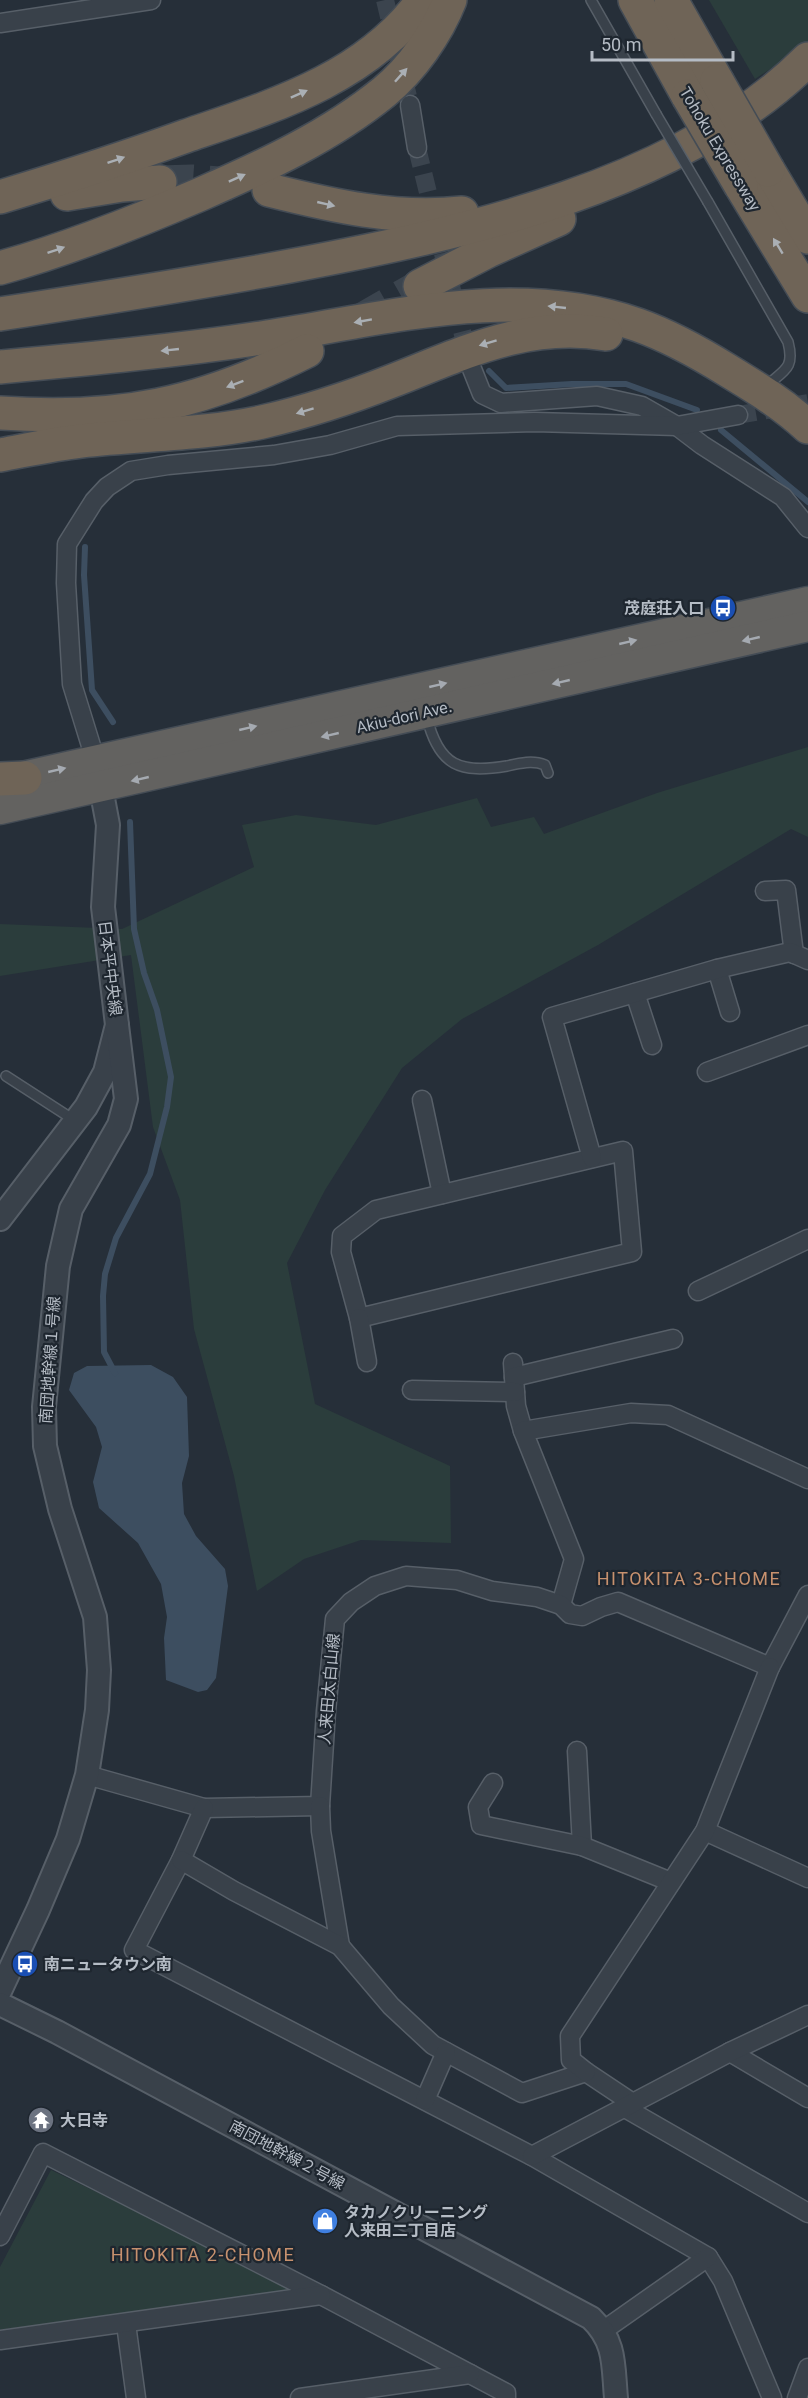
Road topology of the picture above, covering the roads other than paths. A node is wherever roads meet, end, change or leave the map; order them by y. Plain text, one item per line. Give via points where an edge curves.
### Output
1 (151, 0) edge
2 (423, 0) edge
3 (450, 0) edge
4 (591, 0) edge
5 (635, 0) edge
6 (671, 0) edge
7 (690, 0) edge
8 (0, 24) edge
9 (808, 59) edge
10 (724, 78) junction
11 (808, 86) edge
12 (410, 105) tunnel mouth
13 (417, 148) tunnel mouth
14 (650, 165) junction
15 (763, 172) junction
16 (160, 182) tunnel mouth
17 (269, 190) tunnel mouth
18 (0, 197) edge
19 (608, 198) junction
20 (0, 205) edge
21 (808, 207) edge
22 (808, 237) edge
23 (0, 268) edge
24 (420, 286) tunnel mouth
25 (808, 296) edge
26 (0, 314) edge
27 (0, 332) edge
28 (307, 351) dead end
29 (0, 368) edge
30 (472, 369) tunnel mouth
31 (728, 370) junction
32 (761, 390) junction
33 (122, 412) junction
34 (0, 413) edge
35 (738, 415) tunnel mouth
36 (0, 426) edge
37 (677, 426) junction
38 (808, 427) edge
39 (61, 430) junction
40 (151, 435) junction
41 (0, 441) edge
42 (0, 455) edge
43 (808, 528) edge
44 (808, 602) edge
45 (808, 626) edge
46 (425, 712) junction
47 (548, 773) dead end
48 (98, 775) junction
49 (8, 780) edge
50 (0, 809) edge
51 (765, 891) dead end
52 (801, 957) edge
53 (717, 969) junction
54 (635, 993) junction
55 (730, 1012) dead end
56 (117, 1025) junction
57 (808, 1035) edge
58 (652, 1045) dead end
59 (707, 1072) dead end
60 (6, 1076) dead end
61 (422, 1100) dead end
62 (75, 1121) junction
63 (592, 1158) junction
64 (442, 1194) junction
65 (0, 1219) edge
66 (808, 1239) edge
67 (698, 1291) dead end
68 (359, 1318) junction
69 (673, 1339) dead end
70 (367, 1362) dead end
71 (514, 1378) junction
72 (412, 1390) dead end
73 (523, 1431) junction
74 (808, 1479) edge
75 (808, 1595) edge
76 (561, 1605) junction
77 (770, 1667) junction
78 (578, 1751) dead end
79 (87, 1775) junction
80 (493, 1783) dead end
81 (320, 1806) junction
82 (204, 1808) junction
83 (705, 1831) junction
84 (582, 1846) junction
85 (182, 1860) junction
86 (808, 1878) edge
87 (671, 1882) junction
88 (340, 1946) junction
89 (0, 1991) edge
90 (0, 2004) edge
91 (808, 2016) edge
92 (446, 2052) junction
93 (730, 2052) junction
94 (586, 2072) junction
95 (808, 2098) edge
96 (425, 2100) junction
97 (629, 2106) junction
98 (532, 2156) junction
99 (808, 2213) edge
100 (0, 2236) edge
101 (708, 2257) junction
102 (321, 2295) junction
103 (126, 2324) junction
104 (604, 2330) junction
105 (0, 2340) edge
106 (808, 2368) edge
107 (470, 2374) junction
108 (136, 2398) edge
109 (300, 2398) edge
110 (506, 2398) edge
111 (616, 2398) edge
112 (772, 2398) edge
113 (796, 2398) edge

1 - 8 street
18 -> 2 highway via 235,119 319,86 397,33
23 -> 3 highway via 96,237 246,175 351,117 386,91 409,65
4 - 32 lane, bridge via 788,342 792,356 789,366
5 - 15 highway, Tohoku Expressway, bridge via 687,96
6 - 10 highway, Tohoku Expressway
7 - 10 highway
9 - 14 highway via 763,100 724,127
10 - 15 highway, Tohoku Expressway, bridge
11 - 19 highway via 725,145 653,181
12 - 13 street
17 -> 14 highway via 359,211 441,214 512,205
14 - 26 highway via 513,214 402,243 229,278
15 - 21 highway
15 - 22 highway, Tohoku Expressway
25 -> 15 highway, Tohoku Expressway
16 - 20 highway
19 - 24 highway via 526,233
19 - 27 highway via 502,235 399,261 221,296
28 -> 33 highway via 211,392
31 -> 29 highway via 671,338 627,322 571,309 505,304 433,310 179,349
30 - 37 street via 482,394 501,403 597,396 642,406
31 - 32 highway
31 -> 40 highway via 638,340 571,331 542,332 487,343 295,414 226,428
32 - 38 highway
33 - 34 highway via 67,416
33 - 39 highway
34 - 39 highway
35 - 37 street
36 - 39 highway
37 - 43 street via 783,497
37 - 48 street via 535,422 397,426 330,445 274,455 131,471 94,501 67,543 72,684
39 - 40 highway
39 - 41 highway
39 - 42 highway
40 - 42 highway via 81,441
48 -> 44 highway, Akiu-dori Ave.
45 -> 46 highway, Akiu-dori Ave.
46 - 47 lane via 441,754 456,764 475,770 537,762 545,765
46 -> 48 highway, Akiu-dori Ave.
49 -> 48 highway, Akiu-dori Ave.
48 - 50 highway, Akiu-dori Ave.
48 - 56 street, 日本平中央線 via 108,825 103,907
51 - 52 street via 786,890
52 - 53 street via 790,952
53 - 54 street
53 - 55 street
54 - 58 street
54 - 63 street via 552,1017
56 - 62 street, 日本平中央線 via 105,1072
56 - 79 street, 南団地幹線１号線 via 126,1099 119,1125 71,1209 58,1266 44,1407 45,1446 60,1509 96,1617 97,1710
57 - 59 street
60 - 62 lane
61 - 64 street
62 - 65 street, 日本平中央線
63 - 64 street
63 - 68 street via 623,1151 632,1252
64 - 68 street via 376,1210 342,1236 341,1252
66 - 67 street
68 - 70 street
69 - 71 street
71 - 72 street
71 - 73 street
73 - 74 street via 632,1413 668,1415
73 - 76 street via 574,1559
75 - 77 street
76 - 77 street, 人来田太白山線 via 570,1614 582,1616 618,1602
76 - 81 street, 人来田太白山線 via 457,1580 406,1576 375,1586 351,1602 335,1619
77 - 83 street
78 - 84 street
79 - 82 street
79 - 89 street via 68,1839
80 - 84 street via 478,1808 481,1825
81 - 82 street
81 - 88 street, 人来田太白山線
82 - 85 street
83 - 86 street
83 - 87 street
84 - 87 street
85 - 88 street
85 - 96 street via 134,1950
87 - 94 street via 570,2036 571,2060
88 - 92 street via 391,2006
90 - 104 street, 南団地幹線２号線 via 591,2318
91 - 93 street
92 - 94 street via 522,2093
92 - 96 street
93 - 95 street
93 - 97 street
94 - 97 street
96 - 98 street
97 - 98 street
97 - 99 street
98 - 101 street
100 - 102 street via 43,2153
101 - 104 street
101 - 112 street via 723,2281
102 - 103 street
102 - 107 street
103 - 105 street
103 - 108 street
104 - 111 street via 612,2354
106 - 113 street
107 - 109 street
107 - 110 street via 506,2393

